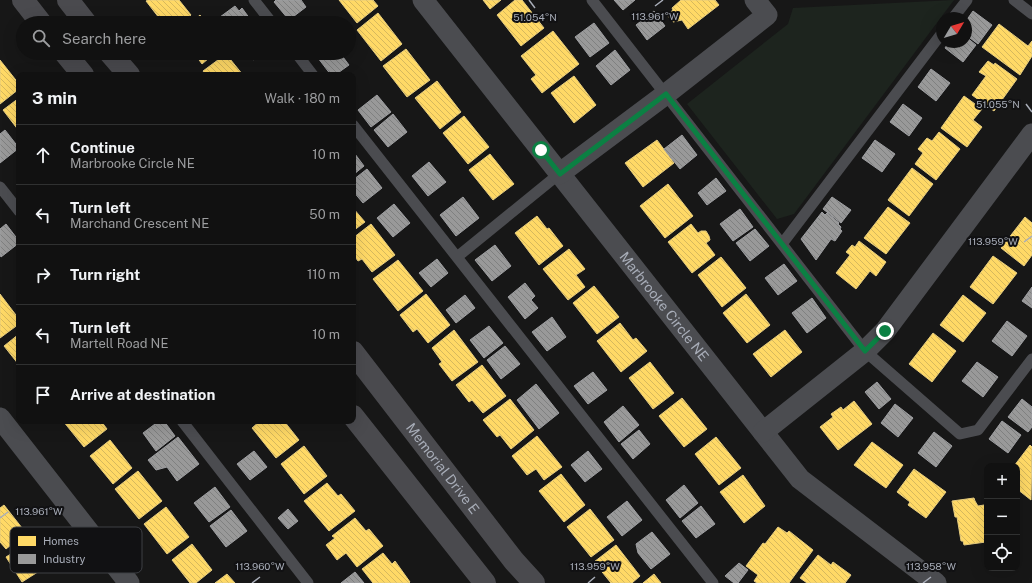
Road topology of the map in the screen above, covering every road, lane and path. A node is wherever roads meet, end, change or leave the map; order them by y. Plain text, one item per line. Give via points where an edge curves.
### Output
1 (23, 0) edge
2 (68, 0) edge
3 (254, 0) edge
4 (422, 0) edge
5 (592, 0) edge
6 (755, 0) edge
7 (967, 0) edge
8 (1014, 0) edge
9 (958, 12) edge
10 (1032, 14) edge
11 (36, 16) edge
12 (81, 16) edge
13 (267, 16) edge
14 (936, 41) edge
15 (71, 60) edge
16 (116, 60) edge
17 (301, 60) edge
18 (81, 72) edge
19 (126, 72) edge
20 (311, 72) edge
21 (666, 94) junction
22 (356, 129) edge
23 (1032, 134) edge
24 (560, 174) junction
25 (0, 187) edge
26 (16, 207) edge
27 (782, 244) junction
28 (457, 257) junction
29 (865, 351) junction
30 (356, 356) edge
31 (1032, 359) edge
32 (0, 418) edge
33 (356, 420) edge
34 (184, 424) edge
35 (763, 432) junction
36 (85, 527) edge
37 (121, 573) edge
38 (129, 583) edge
39 (308, 583) edge
40 (486, 583) edge
41 (534, 583) edge
42 (713, 583) edge
43 (936, 583) edge

1 - 11 main road
2 - 12 main road
3 - 13 lane
4 - 24 street, Marbrooke Circle NE
5 - 21 lane
6 - 21 street via 767,15
7 - 9 lane
8 - 10 lane
14 - 27 lane
15 - 18 main road
16 - 19 main road
17 - 20 lane
21 - 24 street
21 - 27 lane
22 - 28 lane
23 - 29 street via 885,331
24 - 28 lane
24 - 35 street, Marbrooke Circle NE
25 - 26 lane
27 - 29 lane
28 - 42 lane
29 - 31 lane via 960,434 978,430
29 - 35 street
30 - 41 main road, Memorial Drive E via 514,561
32 - 36 street
33 - 40 main road
34 - 39 lane
35 - 43 street, Marbrooke Circle NE via 800,479
37 - 38 street

